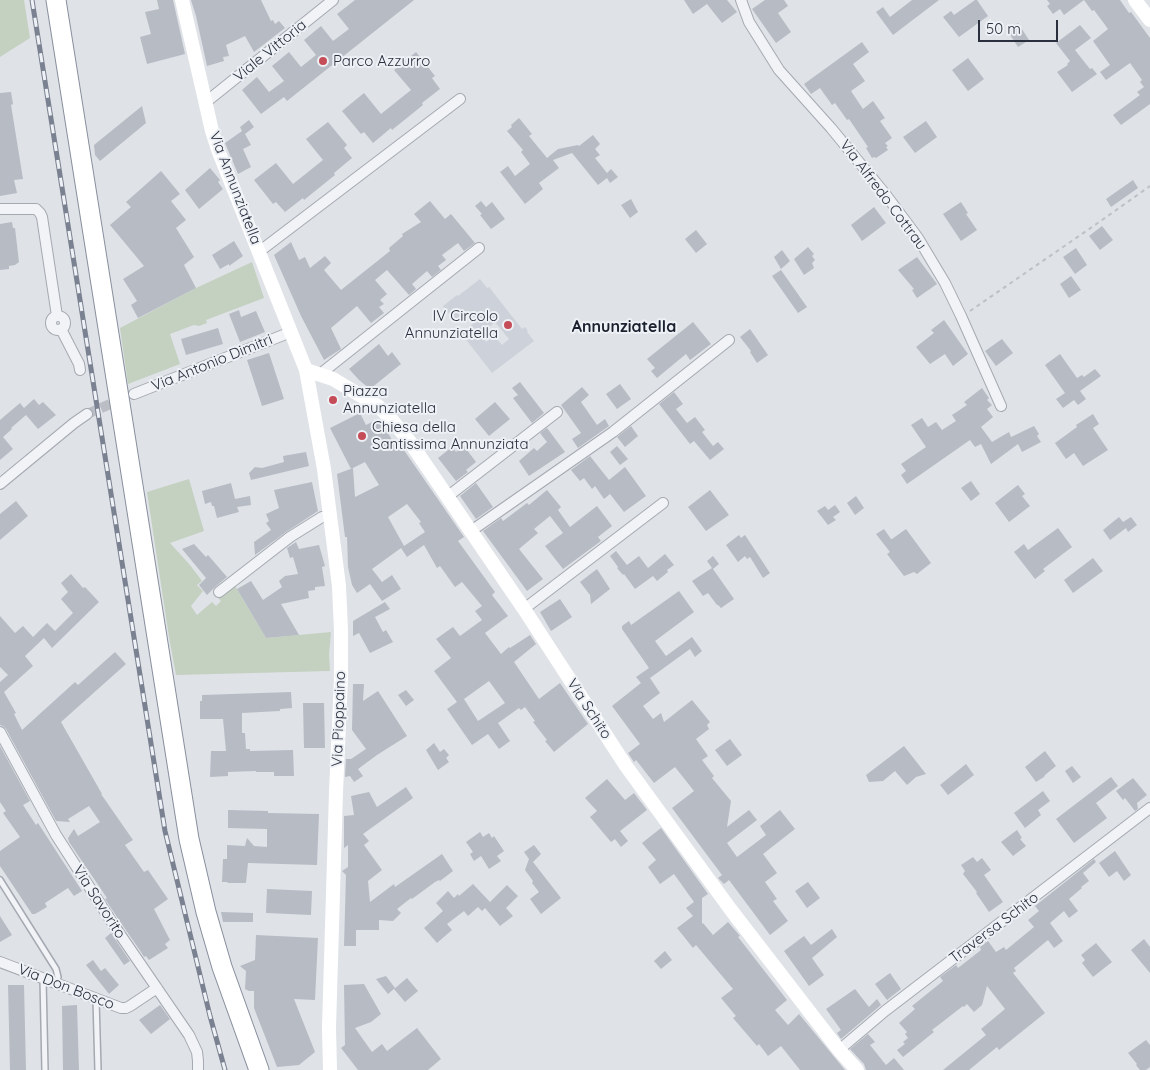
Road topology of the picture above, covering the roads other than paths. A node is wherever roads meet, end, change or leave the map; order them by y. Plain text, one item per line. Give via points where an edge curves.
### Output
1 (56, 0) edge
2 (182, 0) edge
3 (333, 0) edge
4 (741, 0) edge
5 (1135, 0) edge
6 (1150, 20) edge
7 (460, 100) dead end
8 (206, 102) junction
9 (0, 209) edge
10 (479, 248) dead end
11 (260, 251) junction
12 (291, 332) junction
13 (729, 340) dead end
14 (80, 370) dead end
15 (313, 372) junction
16 (134, 394) tunnel mouth
17 (1001, 406) dead end
18 (557, 412) dead end
19 (87, 414) tunnel mouth
20 (0, 484) edge
21 (447, 497) junction
22 (663, 503) dead end
23 (330, 515) junction
24 (471, 531) junction
25 (219, 592) dead end
26 (524, 609) junction
27 (0, 732) edge
28 (1150, 808) edge
29 (0, 880) edge
30 (0, 962) edge
31 (43, 979) junction
32 (56, 984) junction
33 (157, 988) junction
34 (96, 999) junction
35 (840, 1050) junction
36 (44, 1070) edge
37 (98, 1070) edge
38 (198, 1070) edge
39 (259, 1070) edge
40 (330, 1070) edge
41 (857, 1070) edge

1 - 39 highway via 189,839 222,966
2 - 8 main road, Via Annunziatella
3 - 8 street, Viale Vittoria
4 - 17 street, Via Alfredo Cottrau via 749,22 779,70 831,128 918,238 945,283
5 - 6 main road
7 - 11 street
8 - 11 main road, Via Annunziatella via 218,150
9 - 14 street via 36,209 40,212 57,316 65,320 61,329
10 - 15 street
11 - 12 main road, Via Annunziatella
12 - 15 main road, Via Annunziatella
12 - 16 street, Via Antonio Dimitri
13 - 24 street via 613,432
15 - 21 main road, Via Schito via 333,379 378,406 410,442
15 - 23 main road, Via Pioppaino
18 - 21 street
19 - 20 street
21 - 24 main road, Via Schito
22 - 26 street
23 - 25 street via 290,536
23 - 40 main road, Via Pioppaino via 339,586 341,650
24 - 26 main road, Via Schito
26 - 35 main road, Via Schito via 626,766 731,910
27 - 33 street, Via Savorito via 56,835
28 - 35 street, Traversa Schito via 885,1011
29 - 32 lane via 56,969
30 - 31 street, Via Don Bosco
31 - 32 street, Via Don Bosco
31 - 36 lane
32 - 34 street, Via Don Bosco
33 - 34 street, Via Don Bosco via 126,1008
33 - 38 street, Via Savorito via 194,1044
34 - 37 lane
35 - 41 main road, Via Schito

